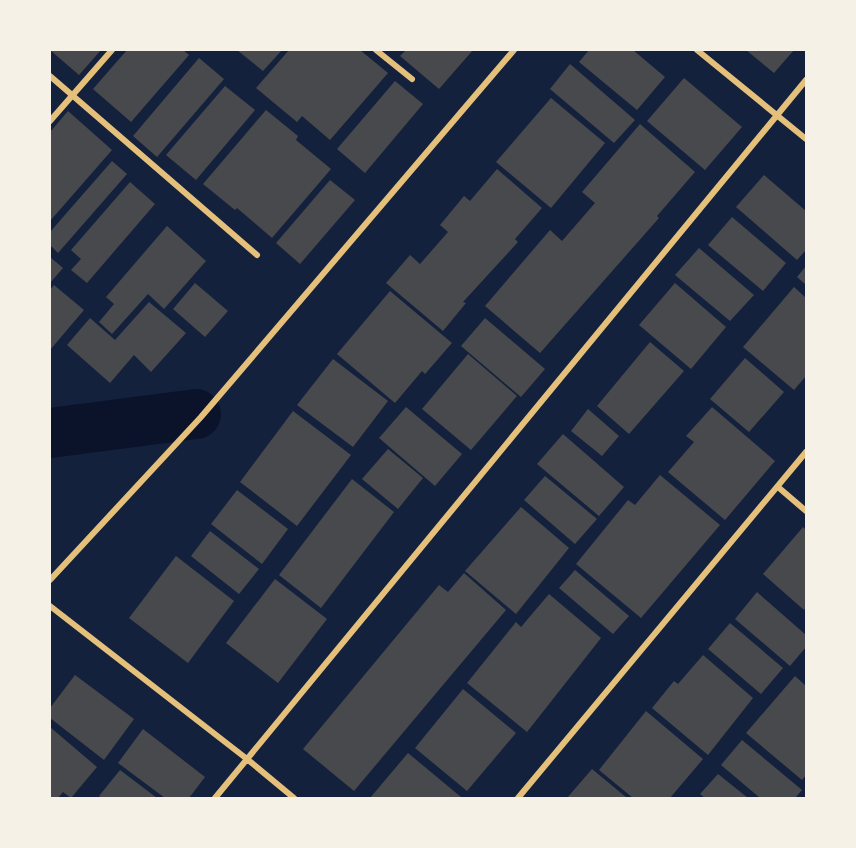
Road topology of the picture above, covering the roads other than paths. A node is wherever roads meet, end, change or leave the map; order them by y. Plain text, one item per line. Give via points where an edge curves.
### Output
1 (112, 50) edge
2 (376, 50) edge
3 (514, 50) edge
4 (697, 50) edge
5 (50, 76) edge
6 (412, 79) dead end
7 (807, 80) edge
8 (72, 96) junction
9 (778, 115) junction
10 (50, 121) edge
11 (807, 140) edge
12 (256, 255) dead end
13 (807, 452) edge
14 (778, 488) junction
15 (807, 511) edge
16 (50, 580) edge
17 (50, 606) edge
18 (247, 759) junction
19 (215, 798) edge
20 (294, 798) edge
21 (518, 798) edge

1 - 8 street
2 - 6 street
3 - 16 street via 201,417
4 - 9 street
5 - 8 street
7 - 9 street
8 - 10 street
8 - 12 street
9 - 11 street
9 - 18 street
13 - 14 street
14 - 15 street
14 - 21 street
17 - 18 street
18 - 19 street
18 - 20 street

